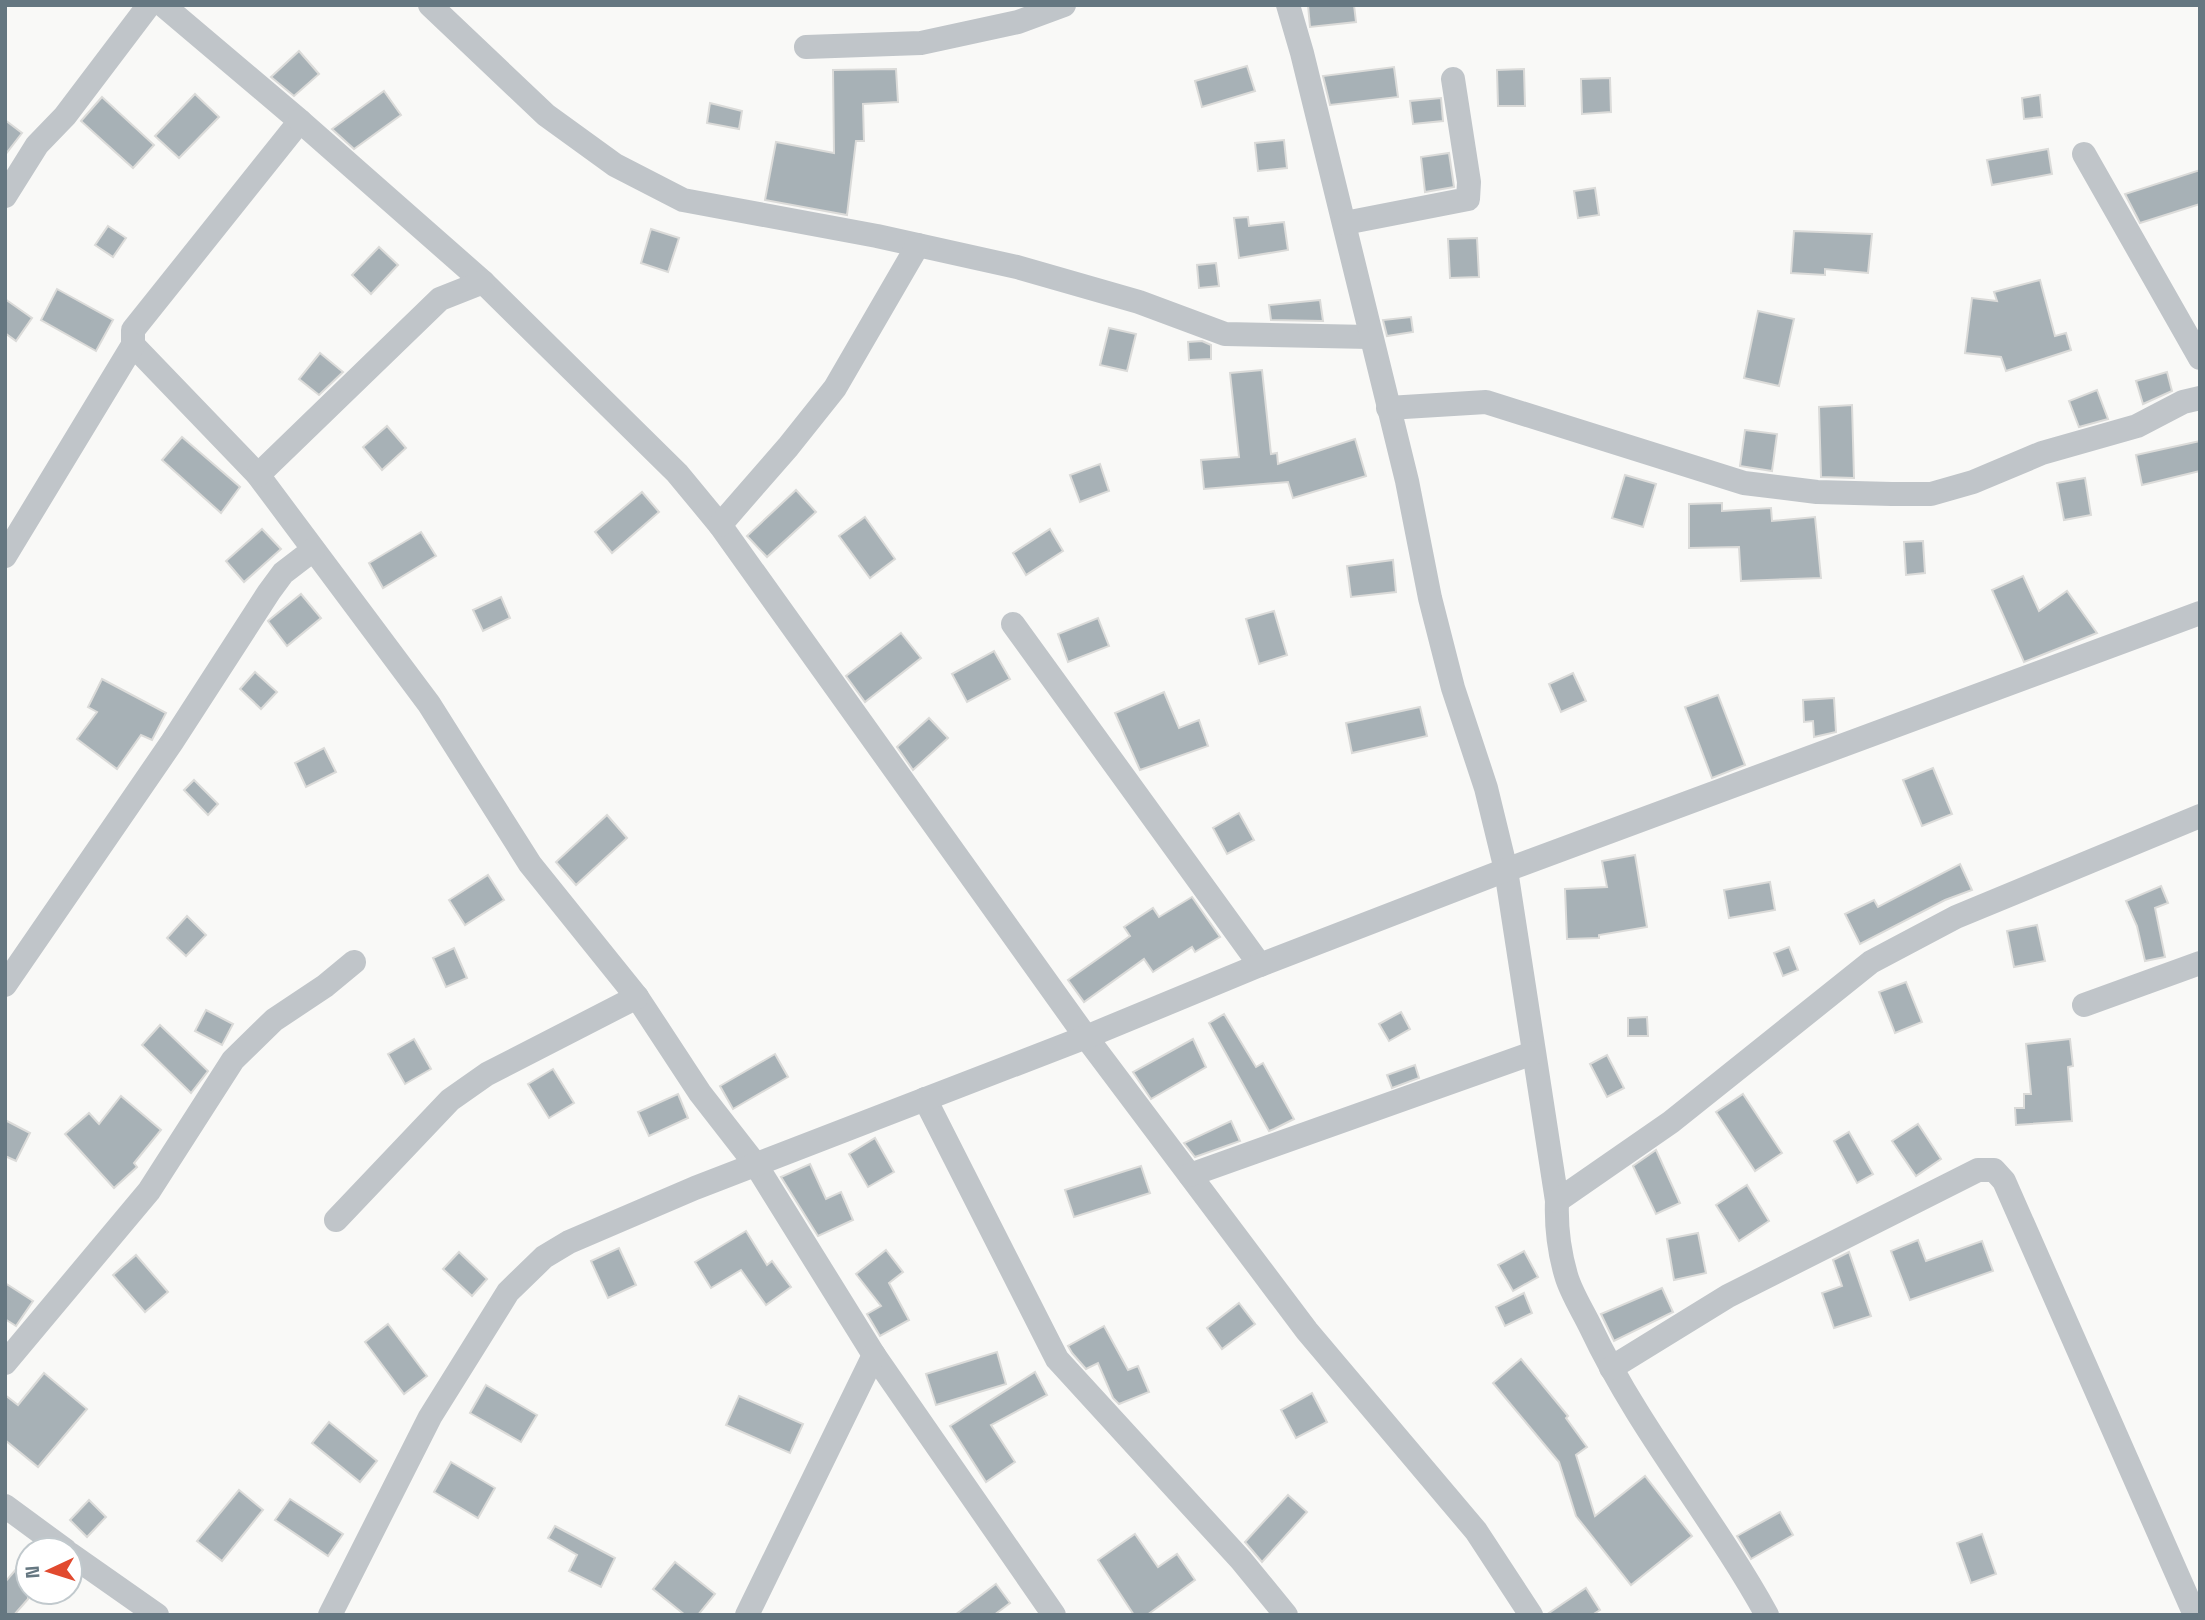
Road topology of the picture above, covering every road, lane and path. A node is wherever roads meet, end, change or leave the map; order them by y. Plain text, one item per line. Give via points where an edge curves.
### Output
1 (149, 5) edge
2 (163, 5) edge
3 (430, 5) edge
4 (1064, 5) edge
5 (1288, 5) edge
6 (806, 47) dead end
7 (1453, 79) dead end
8 (300, 121) junction
9 (2084, 154) dead end
10 (5, 197) edge
11 (1345, 223) junction
12 (918, 245) junction
13 (483, 282) junction
14 (1370, 337) junction
15 (133, 345) junction
16 (2200, 358) edge
17 (2200, 398) edge
18 (1388, 408) junction
19 (258, 475) junction
20 (720, 525) junction
21 (313, 550) junction
22 (5, 556) edge
23 (2200, 613) edge
24 (1013, 624) dead end
25 (2200, 816) edge
26 (1506, 870) junction
27 (354, 962) dead end
28 (2200, 963) edge
29 (1260, 965) junction
30 (5, 985) edge
31 (637, 997) junction
32 (2084, 1005) dead end
33 (1086, 1037) junction
34 (1533, 1053) junction
35 (925, 1099) junction
36 (756, 1165) junction
37 (1190, 1175) junction
38 (1557, 1201) junction
39 (335, 1220) dead end
40 (874, 1355) junction
41 (5, 1363) edge
42 (1611, 1368) junction
43 (5, 1506) edge
44 (46, 1536) edge
45 (84, 1564) edge
46 (157, 1615) edge
47 (330, 1615) edge
48 (747, 1615) edge
49 (1054, 1615) edge
50 (1286, 1615) edge
51 (1531, 1615) edge
52 (1767, 1615) edge
53 (2195, 1615) edge

1 - 10 street via 65,116 37,145
2 - 8 street
3 - 12 street via 545,115 615,165 683,201
4 - 6 street via 1018,22 921,43
5 - 11 street
7 - 11 street via 1468,199
8 - 13 street
8 - 15 street via 132,330
9 - 16 street
11 - 14 street
12 - 14 street via 1030,270 1139,302 1225,334
12 - 20 street via 835,388
13 - 19 street via 440,299
13 - 20 street via 677,473
14 - 18 street
15 - 19 street
15 - 22 street
17 - 18 street via 2137,426 2042,453 1931,494 1817,492 1744,483 1486,402
18 - 26 street via 1452,688 1486,788
19 - 21 street
20 - 33 street
21 - 30 street via 283,573 269,592
21 - 31 street via 429,704 530,864
23 - 26 street
24 - 29 street
25 - 38 street via 1956,917 1871,962 1671,1122
26 - 29 street
26 - 34 street
27 - 41 street via 274,1020 233,1060 149,1191
28 - 32 street
29 - 33 street
31 - 36 street via 700,1093
31 - 39 street via 487,1074 450,1100
33 - 35 street
33 - 37 street
34 - 37 street
34 - 38 street
35 - 36 street
35 - 50 street via 1057,1359
36 - 40 street
36 - 47 street via 569,1242 544,1257 508,1292 430,1417
37 - 51 street via 1307,1331 1476,1531
38 - 42 street via 1556,1230 1566,1277
40 - 48 street
40 - 49 street
42 - 52 street
42 - 53 street via 1728,1296 1978,1170 1994,1170 2004,1181
43 - 44 street
45 - 46 street

